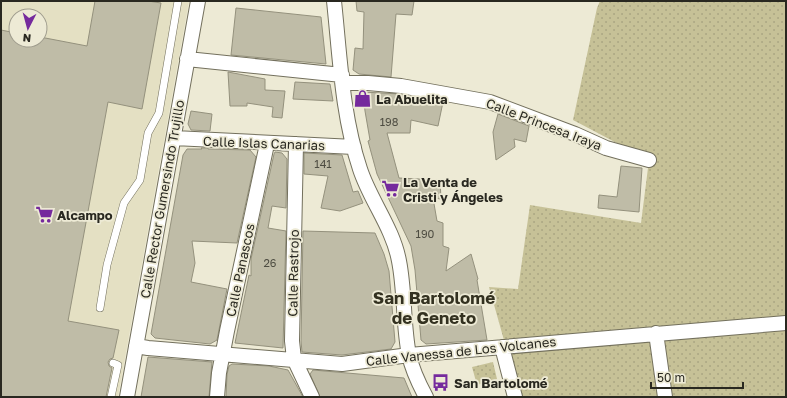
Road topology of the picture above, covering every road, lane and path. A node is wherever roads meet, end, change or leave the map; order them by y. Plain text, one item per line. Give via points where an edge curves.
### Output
1 (178, 1) edge
2 (198, 1) edge
3 (334, 1) edge
4 (188, 59) junction
5 (343, 79) junction
6 (174, 138) junction
7 (267, 144) junction
8 (296, 144) junction
9 (354, 147) junction
10 (649, 160) dead end
11 (100, 308) dead end
12 (786, 323) edge
13 (656, 333) junction
14 (136, 346) junction
15 (502, 347) junction
16 (223, 354) junction
17 (409, 355) junction
18 (294, 359) junction
19 (112, 363) dead end
20 (112, 397) edge
21 (127, 397) edge
22 (217, 397) edge
23 (312, 397) edge
24 (426, 397) edge
25 (515, 397) edge
26 (665, 397) edge

1 - 11 lane via 159,113 148,133 140,180 124,203
2 - 4 street, Calle Rector Gumersindo Trujillo
3 - 5 street
4 - 5 street, Calle Princesa Iraya
4 - 6 street, Calle Rector Gumersindo Trujillo
5 - 9 street via 345,104
5 - 10 street, Calle Princesa Iraya via 401,86 490,102 606,148
6 - 7 street, Calle Islas Canarias
6 - 14 street, Calle Rector Gumersindo Trujillo
7 - 8 street, Calle Islas Canarias
7 - 16 street, Calle Panascos
8 - 9 street, Calle Islas Canarias
8 - 18 street, Calle Rastrojo via 292,340
9 - 17 street via 360,170 393,240 399,261
12 - 13 street, Calle Vanessa de Los Volcanes
13 - 15 street, Calle Vanessa de Los Volcanes
13 - 26 street
14 - 16 street, Calle Vanessa de Los Volcanes
14 - 21 street, Calle Rector Gumersindo Trujillo
15 - 17 street, Calle Vanessa de Los Volcanes
15 - 25 street
16 - 18 street, Calle Vanessa de Los Volcanes
16 - 22 street, Calle Panascos
17 - 18 street, Calle Vanessa de Los Volcanes via 342,364
17 - 24 street
18 - 23 street, Calle Rastrojo
19 - 20 lane via 118,365

